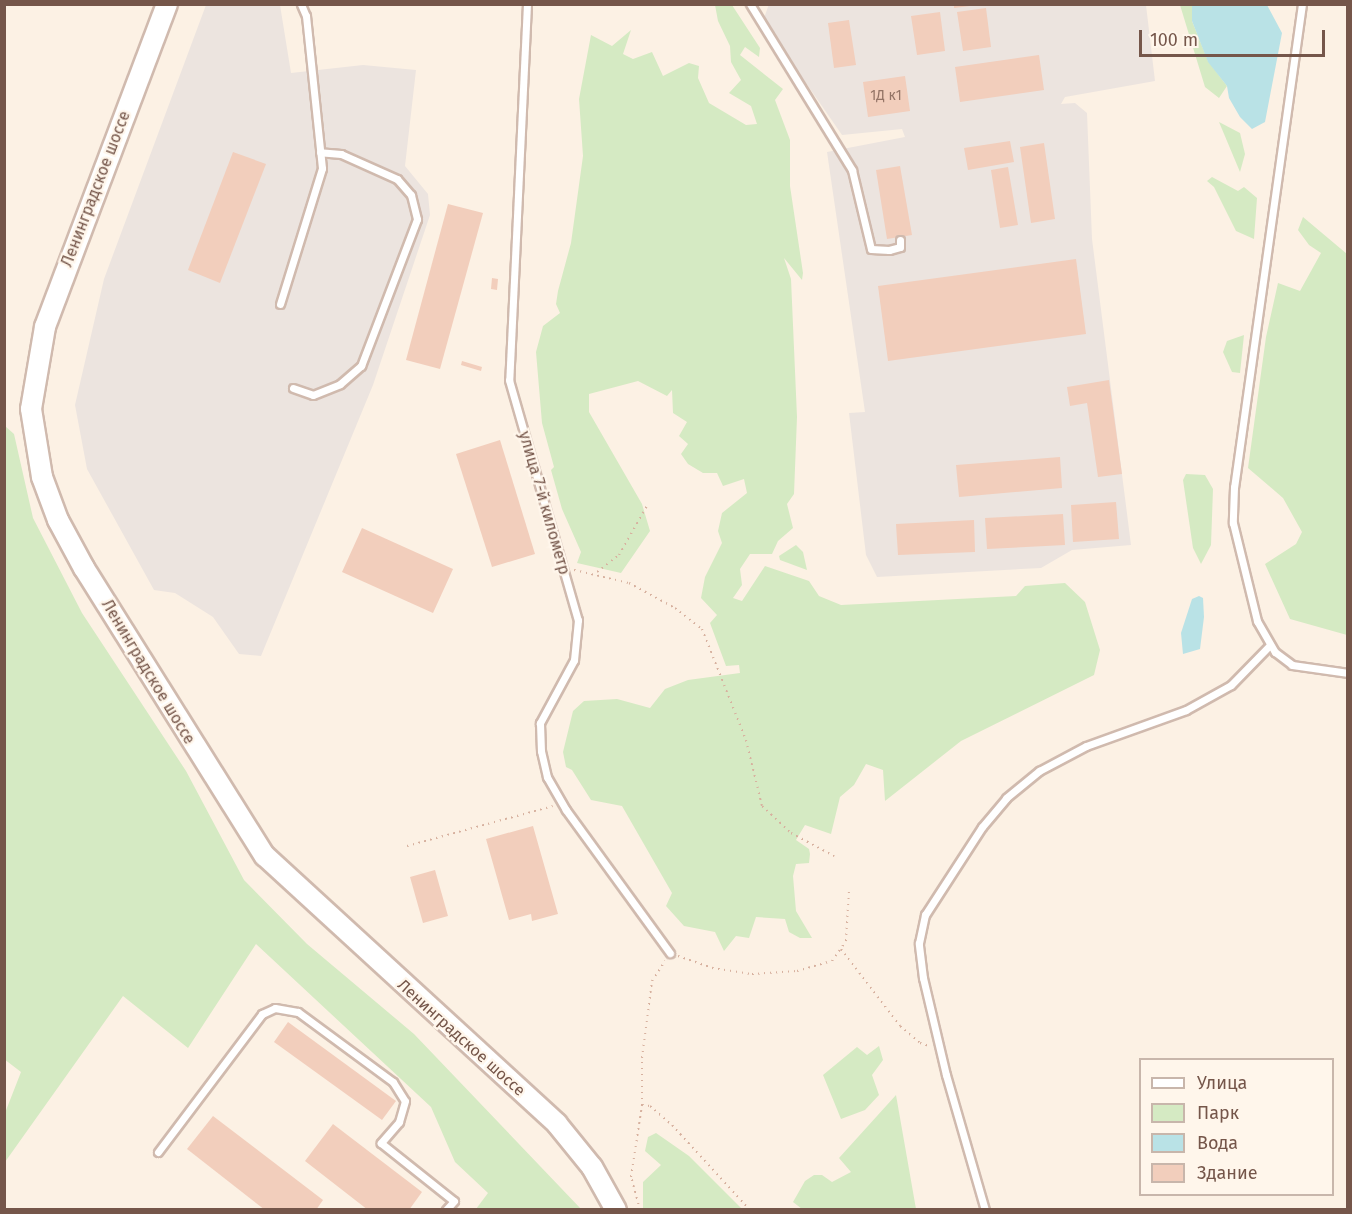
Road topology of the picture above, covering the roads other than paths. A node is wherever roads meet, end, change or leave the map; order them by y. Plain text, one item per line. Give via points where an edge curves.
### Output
1 (167, 4) edge
2 (301, 4) edge
3 (527, 4) edge
4 (750, 4) edge
5 (1302, 4) edge
6 (320, 152) junction
7 (900, 240) dead end
8 (280, 304) dead end
9 (292, 388) dead end
10 (1270, 645) junction
11 (1347, 673) edge
12 (670, 953) road end
13 (158, 1152) dead end
14 (446, 1209) edge
15 (616, 1209) edge
16 (985, 1209) edge

1 - 15 main road, Ленинградское шоссе via 45,327 31,409 33,440 50,498 84,568 265,856 557,1124 592,1167
2 - 6 lane via 306,16
3 - 12 lane, улица 7-й километр via 509,380 578,620 574,660 540,723 547,777
4 - 7 lane via 852,170 871,249 900,247
5 - 10 lane via 1234,488 1233,523 1257,621
6 - 8 lane via 322,168
6 - 9 lane via 341,154 397,179 411,195 417,219 361,366 340,384 313,394
10 - 11 lane via 1292,665
10 - 16 lane via 1231,685 1186,710 1062,757 1006,798 925,915 919,943 923,978
13 - 14 lane via 262,1014 275,1008 298,1012 393,1082 405,1101 399,1122 381,1143 454,1201

